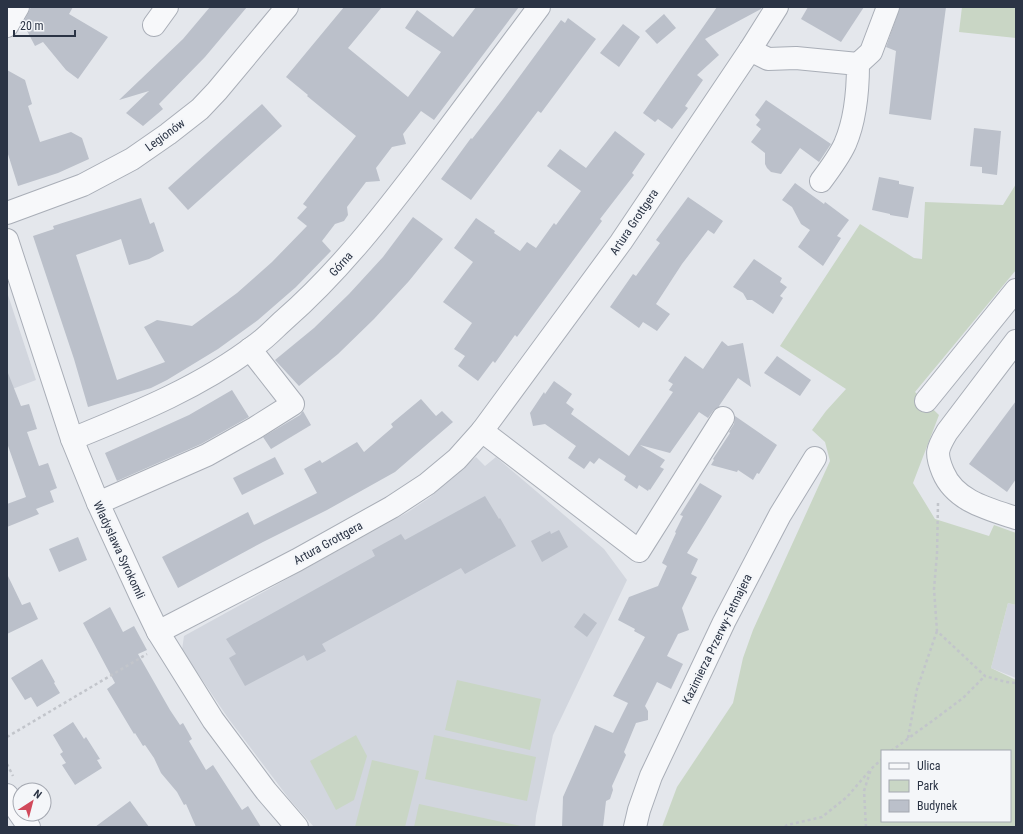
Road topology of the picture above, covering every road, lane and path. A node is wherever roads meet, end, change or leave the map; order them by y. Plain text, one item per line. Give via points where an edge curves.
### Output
1 (18, 7) edge
2 (167, 7) edge
3 (287, 7) edge
4 (539, 7) edge
5 (777, 7) edge
6 (888, 7) edge
7 (154, 25) dead end
8 (7, 26) edge
9 (750, 50) junction
10 (858, 64) junction
11 (821, 181) dead end
12 (7, 213) edge
13 (7, 240) edge
14 (1016, 290) edge
15 (1016, 341) edge
16 (250, 349) junction
17 (926, 401) dead end
18 (723, 418) dead end
19 (482, 430) junction
20 (72, 439) junction
21 (815, 458) dead end
22 (946, 478) junction
23 (98, 503) junction
24 (1016, 518) edge
25 (937, 631) junction
26 (158, 632) junction
27 (148, 653) dead end
28 (985, 676) junction
29 (1016, 683) edge
30 (7, 737) edge
31 (907, 738) junction
32 (891, 750) edge
33 (881, 760) edge
34 (871, 769) junction
35 (7, 795) edge
36 (29, 827) edge
37 (297, 827) edge
38 (635, 827) edge
39 (785, 827) edge
40 (866, 827) edge

1 - 8 street
2 - 7 street
3 - 12 street, Legionów via 213,96 168,134 132,159 83,185
4 - 16 street, Górna via 380,218 345,260 308,299
5 - 9 street, Artura Grottgera
6 - 10 street via 872,52
9 - 10 street via 768,59 796,58
9 - 19 street, Artura Grottgera via 621,242
10 - 11 street via 851,128 845,145
13 - 20 street, Władysława Syrokomli
14 - 17 street
15 - 22 street via 938,446 937,455
16 - 20 street, Górna via 186,390
16 - 23 street via 293,404 208,455
18 - 19 street via 639,551
19 - 26 street, Artura Grottgera via 457,459 427,484 392,507
20 - 23 street, Władysława Syrokomli
21 - 38 street, Kazimierza Przerwy-Tetmajera via 780,515 724,622 651,776
22 - 24 street via 957,493 970,501
22 - 25 path via 938,484 934,589
23 - 26 street, Władysława Syrokomli
25 - 28 path
25 - 31 path via 917,689
26 - 37 street, Władysława Syrokomli via 213,720 266,791
27 - 30 path
28 - 29 path
28 - 31 path via 957,702
31 - 32 path
33 - 34 path
34 - 39 path via 847,797 822,817
34 - 40 path via 864,791
35 - 36 street

